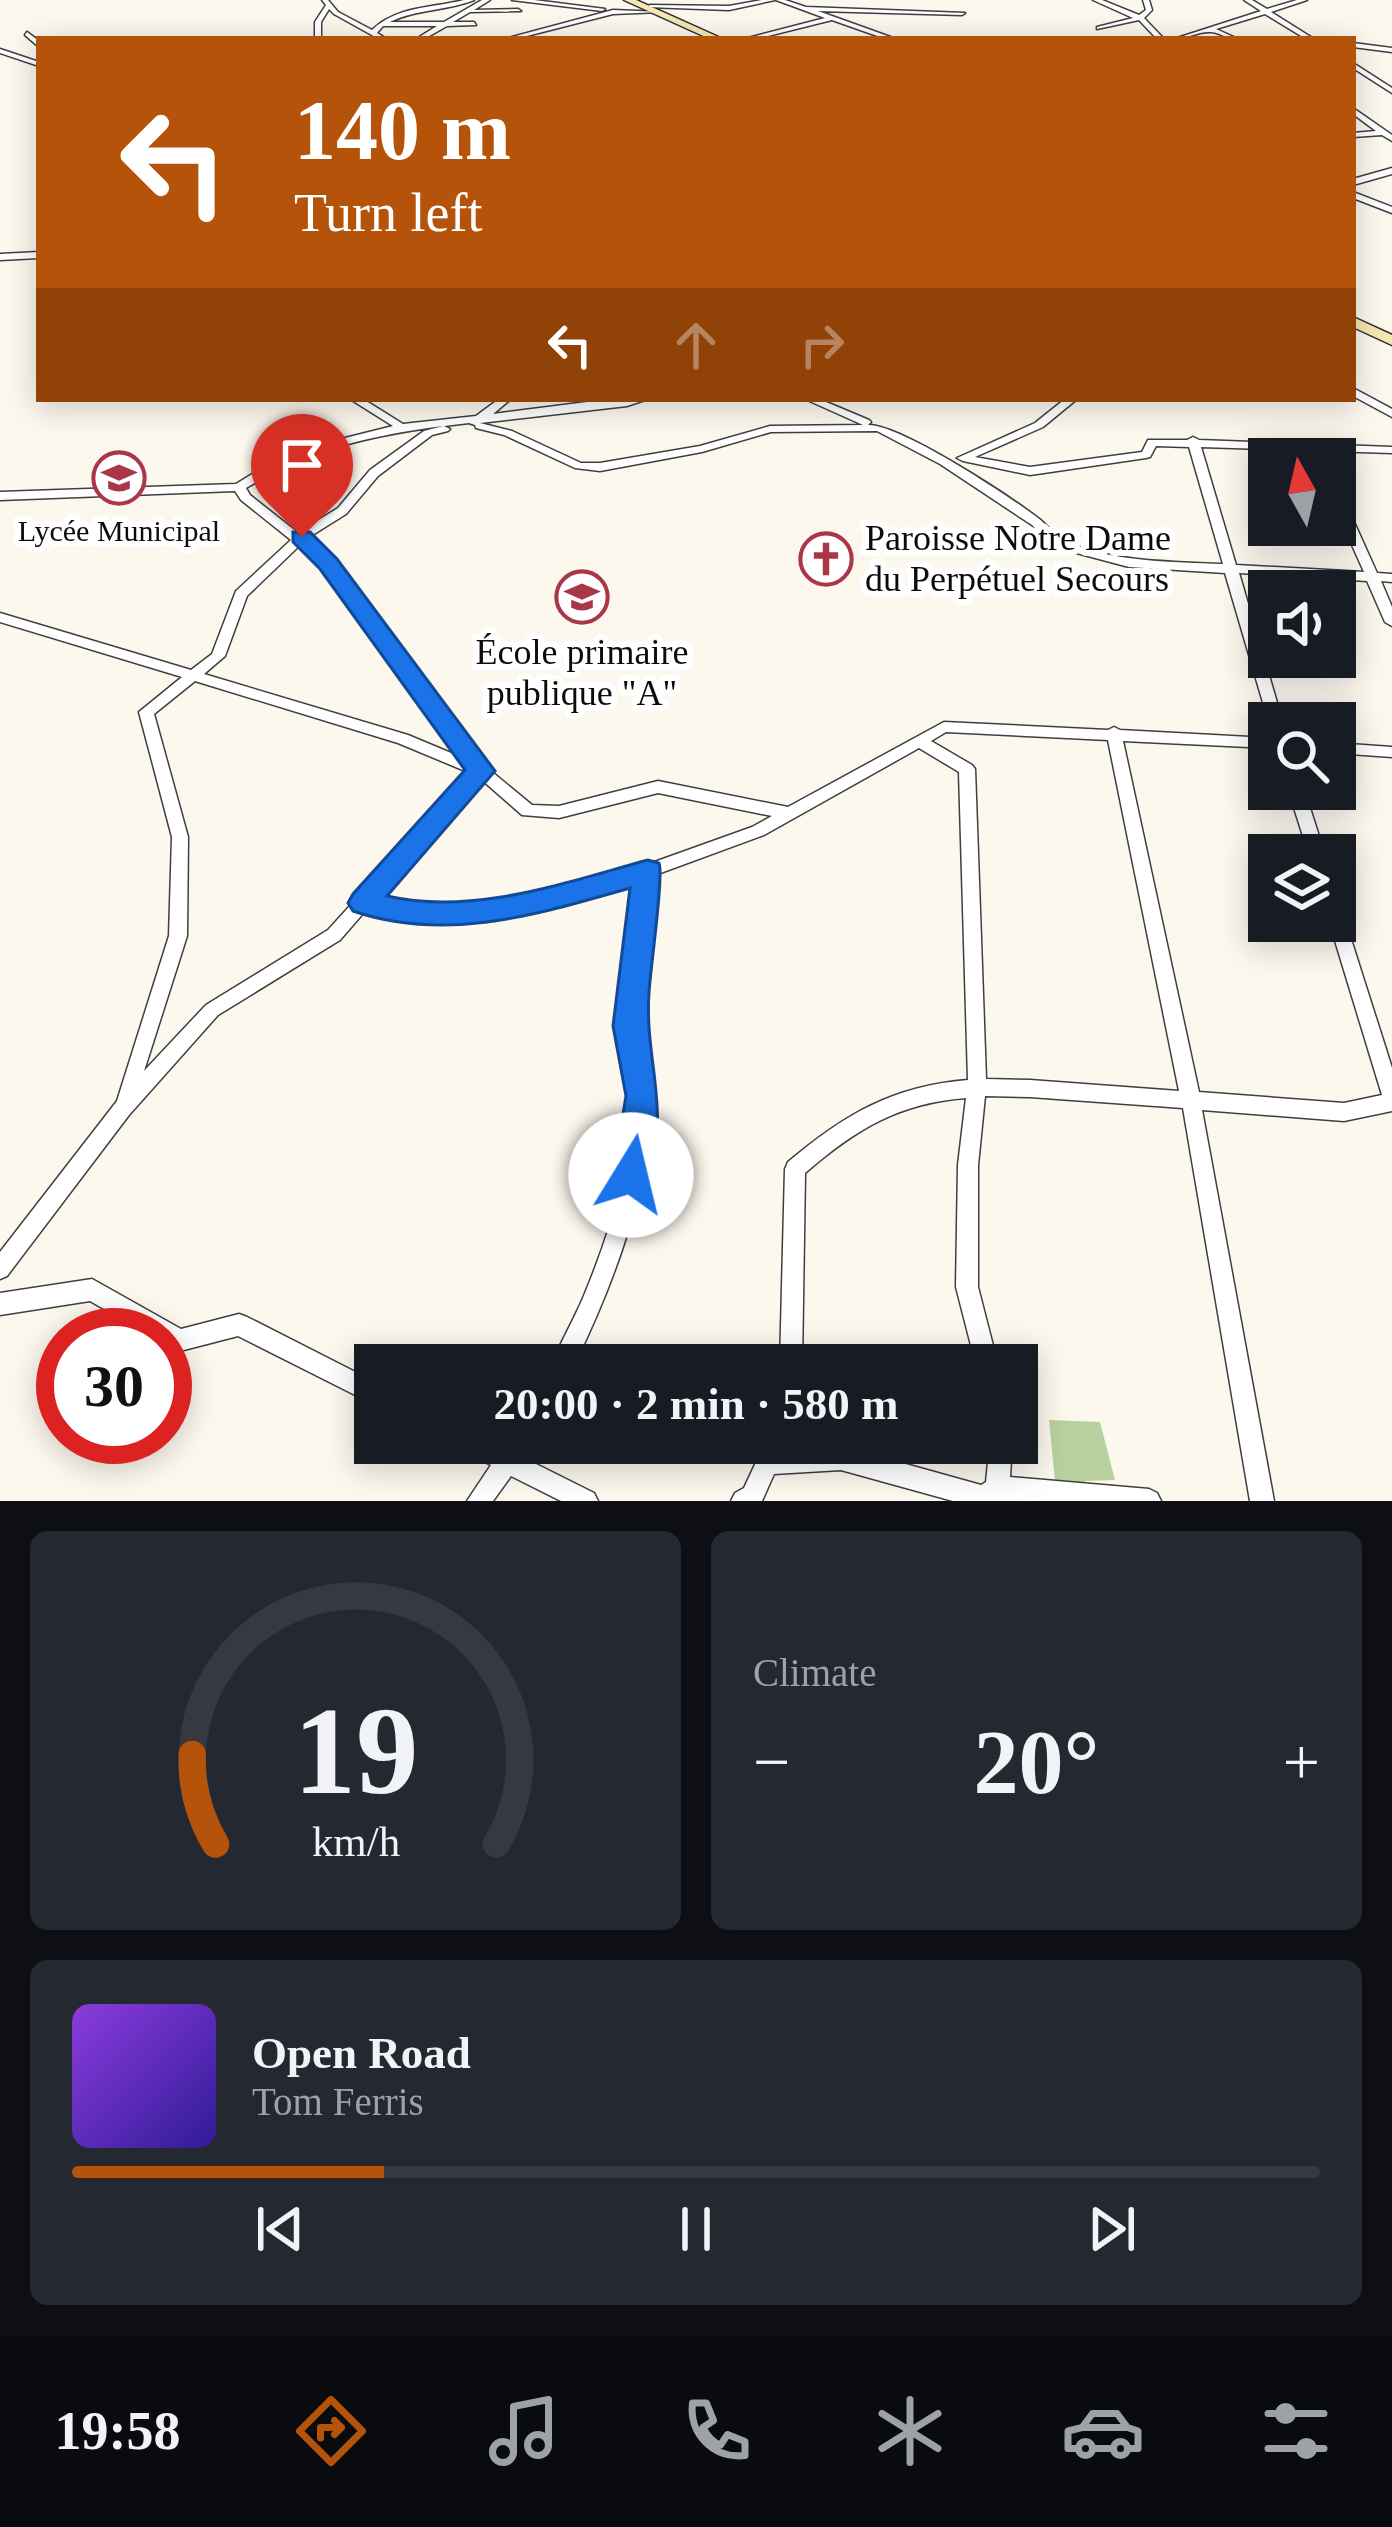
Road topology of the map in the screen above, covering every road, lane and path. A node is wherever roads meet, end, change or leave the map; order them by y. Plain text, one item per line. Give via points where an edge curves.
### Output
1 (471, 0) edge
2 (487, 0) edge
3 (515, 0) edge
4 (776, 0) edge
5 (863, 0) edge
6 (1096, 0) edge
7 (1146, 0) edge
8 (1247, 0) edge
9 (1308, 0) edge
10 (326, 3) edge
11 (823, 3) edge
12 (443, 4) edge
13 (626, 6) edge
14 (685, 7) junction
15 (802, 8) junction
16 (387, 10) dead end
17 (410, 10) junction
18 (471, 11) junction
19 (518, 11) junction
20 (658, 11) junction
21 (962, 13) dead end
22 (1266, 14) junction
23 (833, 18) junction
24 (1140, 18) junction
25 (381, 23) junction
26 (451, 23) junction
27 (474, 24) junction
28 (1099, 28) dead end
29 (1212, 30) junction
30 (543, 33) junction
31 (27, 34) dead end
32 (357, 34) edge
33 (318, 36) edge
34 (376, 36) edge
35 (425, 36) edge
36 (471, 36) edge
37 (525, 36) edge
38 (561, 36) edge
39 (712, 36) edge
40 (759, 36) edge
41 (884, 36) edge
42 (1158, 36) edge
43 (1189, 36) edge
44 (1227, 36) edge
45 (1306, 36) edge
46 (36, 42) edge
47 (1356, 46) edge
48 (1392, 50) edge
49 (0, 51) edge
50 (36, 63) edge
51 (1356, 67) edge
52 (1392, 79) edge
53 (1375, 80) junction
54 (1356, 82) edge
55 (1392, 91) edge
56 (1356, 112) edge
57 (1356, 135) edge
58 (1388, 136) edge
59 (1392, 171) edge
60 (1356, 181) edge
61 (1356, 196) edge
62 (1392, 210) edge
63 (36, 255) edge
64 (4, 259) edge
65 (1356, 323) edge
66 (1392, 341) edge
67 (1356, 393) edge
68 (361, 402) edge
69 (501, 402) edge
70 (622, 402) edge
71 (817, 402) edge
72 (1068, 402) edge
73 (1392, 414) edge
74 (465, 424) junction
75 (401, 425) junction
76 (879, 428) junction
77 (1193, 440) junction
78 (1248, 445) edge
79 (1392, 450) edge
80 (1356, 451) edge
81 (963, 458) junction
82 (944, 462) junction
83 (239, 488) junction
84 (0, 496) edge
85 (302, 537) junction
86 (1356, 541) edge
87 (1231, 569) junction
88 (1372, 577) junction
89 (1392, 578) edge
90 (0, 617) edge
91 (1392, 622) edge
92 (193, 675) junction
93 (1270, 702) edge
94 (1114, 733) junction
95 (921, 742) junction
96 (1248, 742) edge
97 (1356, 749) edge
98 (1392, 752) edge
99 (481, 771) junction
100 (792, 814) junction
101 (648, 872) junction
102 (363, 903) junction
103 (1344, 942) edge
104 (977, 1084) junction
105 (1392, 1100) edge
106 (1191, 1101) junction
107 (122, 1108) junction
108 (0, 1269) edge
109 (0, 1304) edge
110 (573, 1344) edge
111 (791, 1344) edge
112 (982, 1344) edge
113 (354, 1383) edge
114 (507, 1464) edge
115 (531, 1464) edge
116 (767, 1464) edge
117 (862, 1464) edge
118 (999, 1464) edge
119 (997, 1488) junction
120 (479, 1501) edge
121 (586, 1501) edge
122 (743, 1501) edge
123 (1149, 1501) edge
124 (1262, 1501) edge

1 - 12 street
2 - 18 street
3 - 13 street
3 - 19 street
4 - 14 street
4 - 15 street
5 - 11 street
6 - 24 street
7 - 24 street via 1149,10
8 - 22 street
9 - 22 street
10 - 32 street
10 - 33 street
11 - 15 street
12 - 17 street
12 - 18 street
13 - 20 main road
13 - 38 street
14 - 20 street
14 - 20 street
15 - 21 street
15 - 23 street
16 - 17 street
17 - 25 street
18 - 19 street
18 - 26 street
18 - 27 street
19 - 30 street
20 - 39 main road
22 - 29 street
22 - 45 street
23 - 40 street
23 - 41 street
24 - 28 street
24 - 42 street
25 - 26 street
25 - 32 street
25 - 34 street
26 - 27 street
26 - 35 street
27 - 36 street
29 - 43 street
29 - 44 street
30 - 37 street
30 - 38 street
31 - 46 street
32 - 34 street
47 - 48 street
49 - 50 street
51 - 53 street
52 - 53 street
53 - 54 street
53 - 55 street
56 - 58 street
57 - 58 street
59 - 60 street
61 - 62 street
63 - 64 street
65 - 66 main road
67 - 73 street
68 - 75 street
69 - 74 street
70 - 74 street
71 - 76 street
72 - 81 street
74 - 75 street
74 - 76 street via 599,467 770,429
74 - 85 street via 422,437
75 - 83 street via 267,470
76 - 82 street
77 - 78 street
77 - 81 street via 1153,442 1146,455 1080,468 1030,471
77 - 87 street
79 - 80 street
81 - 82 street
82 - 87 street via 1058,544 1129,563
83 - 84 street
83 - 85 street
85 - 92 street via 241,593 218,656
85 - 99 street
86 - 88 street
87 - 88 street
87 - 93 street
88 - 89 street
88 - 91 street
90 - 92 street
92 - 99 street
92 - 107 street via 146,712 180,837 178,935
94 - 95 street via 944,727
94 - 96 street
94 - 106 street
95 - 100 street
95 - 104 street via 967,769
97 - 98 street
99 - 100 street via 527,811 559,812 658,787
99 - 102 street
100 - 101 street
101 - 102 street via 509,909 410,914
101 - 110 street via 630,1026 644,1096 598,1297
102 - 107 street via 334,935 212,1010
103 - 105 street
104 - 106 street
104 - 111 street via 862,1115 795,1169
104 - 112 street via 967,1287
105 - 106 street via 1344,1112
106 - 124 street
107 - 108 street
109 - 113 street via 92,1291 180,1340 239,1325
114 - 120 street
115 - 121 street
116 - 122 street
117 - 119 street via 984,1498
118 - 119 street
119 - 123 street

